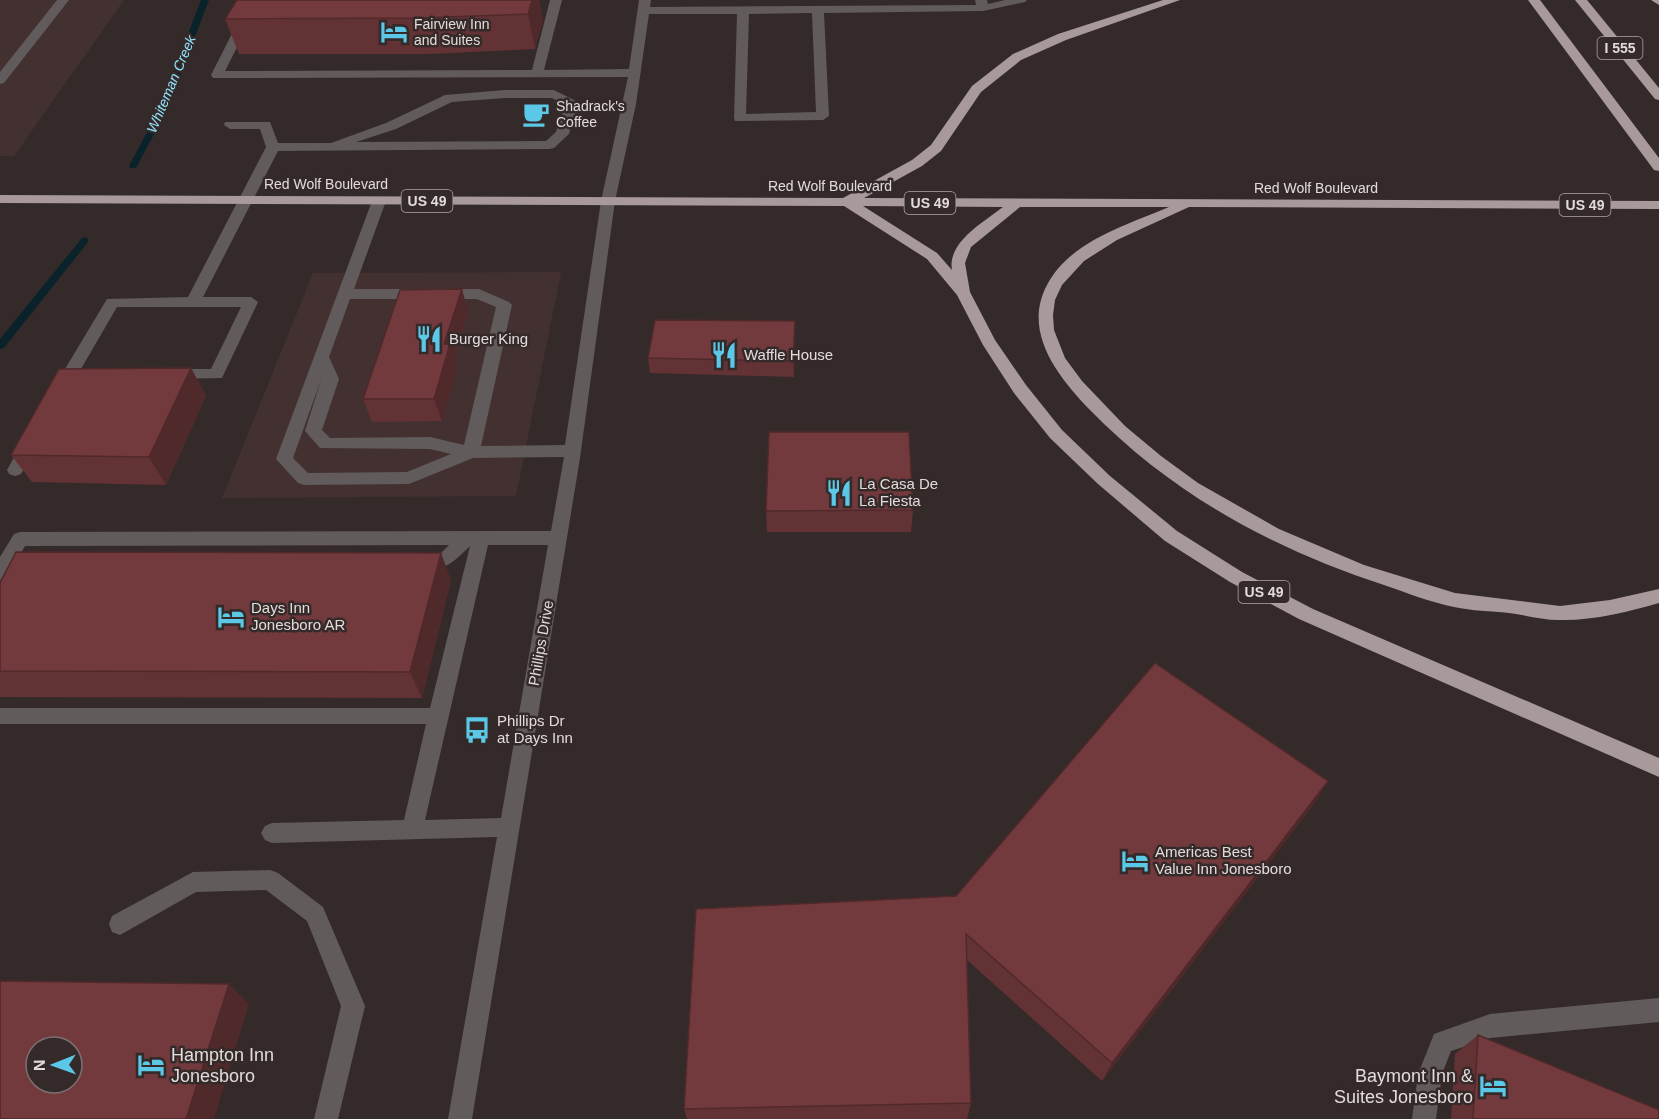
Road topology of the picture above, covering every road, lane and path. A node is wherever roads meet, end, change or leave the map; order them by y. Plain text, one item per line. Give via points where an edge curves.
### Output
1 (63, 0) edge
2 (266, 0) edge
3 (555, 0) edge
4 (1021, 0) edge
5 (1174, 0) edge
6 (1534, 0) edge
7 (1581, 0) edge
8 (982, 4) edge
9 (644, 5) edge
10 (743, 10) junction
11 (818, 10) junction
12 (537, 73) junction
13 (634, 73) junction
14 (0, 80) edge
15 (1659, 96) edge
16 (230, 125) dead end
17 (336, 145) junction
18 (273, 147) junction
19 (1659, 167) edge
20 (0, 199) edge
21 (245, 201) junction
22 (379, 201) junction
23 (608, 201) junction
24 (846, 202) junction
25 (1015, 204) junction
26 (1187, 204) junction
27 (1659, 205) edge
28 (963, 293) junction
29 (346, 294) junction
30 (193, 302) junction
31 (322, 358) junction
32 (70, 374) junction
33 (93, 374) edge
34 (149, 374) edge
35 (53, 403) edge
36 (37, 432) edge
37 (573, 451) junction
38 (471, 452) junction
39 (15, 470) edge
40 (474, 538) junction
41 (558, 538) junction
42 (325, 539) junction
43 (335, 556) edge
44 (420, 562) edge
45 (0, 573) edge
46 (1659, 596) edge
47 (0, 716) edge
48 (438, 716) junction
49 (1659, 768) edge
50 (510, 827) junction
51 (412, 830) junction
52 (272, 832) dead end
53 (120, 924) dead end
54 (1659, 1010) edge
55 (326, 1119) edge
56 (460, 1119) edge
57 (1424, 1119) edge

1 - 14 street
2 - 12 street via 252,6 217,75
3 - 12 street
4 - 8 street
5 - 24 highway via 1062,37 1017,57 976,88 936,148 917,163
6 - 19 highway
7 - 15 highway, I 555
8 - 11 street
9 - 10 street
9 - 13 street, Phillips Drive
10 - 11 street
10 - 11 street via 740,118 824,116
12 - 13 street
13 - 23 street, Phillips Drive
16 - 18 street via 265,125
17 - 17 street via 549,145 562,134 572,104 554,94 449,98 391,126
17 - 18 street
18 - 21 street
20 - 21 highway, Red Wolf Boulevard / US 49
21 - 22 highway, Red Wolf Boulevard / US 49
21 - 30 street
22 - 23 highway, Red Wolf Boulevard / US 49
22 - 29 street
23 - 24 highway, Red Wolf Boulevard / US 49
23 - 37 street, Phillips Drive
24 - 25 highway, Red Wolf Boulevard / US 49
24 - 28 highway, US 49 via 932,256
25 - 26 highway, Red Wolf Boulevard / US 49
25 - 28 highway via 965,245 958,263
26 - 27 highway, Red Wolf Boulevard / US 49
26 - 46 highway via 1090,248 1072,261 1045,305 1045,333 1056,357 1109,422 1157,464 1216,504 1291,543 1358,571 1455,600 1561,613
28 - 49 highway, US 49 via 988,341 1056,434 1171,536 1306,614
29 - 31 street
29 - 38 street via 479,294 504,305
30 - 32 street via 112,302
30 - 34 street via 251,302 216,374
31 - 38 street via 331,379 313,431 326,444 430,443
31 - 38 street via 284,459 304,478 409,478
32 - 33 street
32 - 35 street
36 - 39 street
37 - 38 street
37 - 41 street, Phillips Drive
40 - 41 street
40 - 42 street
40 - 44 street via 444,561
40 - 48 street
41 - 50 street, Phillips Drive
42 - 43 street
42 - 45 street via 20,539
47 - 48 street
48 - 51 street
50 - 51 street
50 - 56 street, Phillips Drive
51 - 52 street
53 - 55 street via 193,882 270,880 315,914 353,1006
54 - 57 street via 1490,1026 1442,1042 1430,1074

